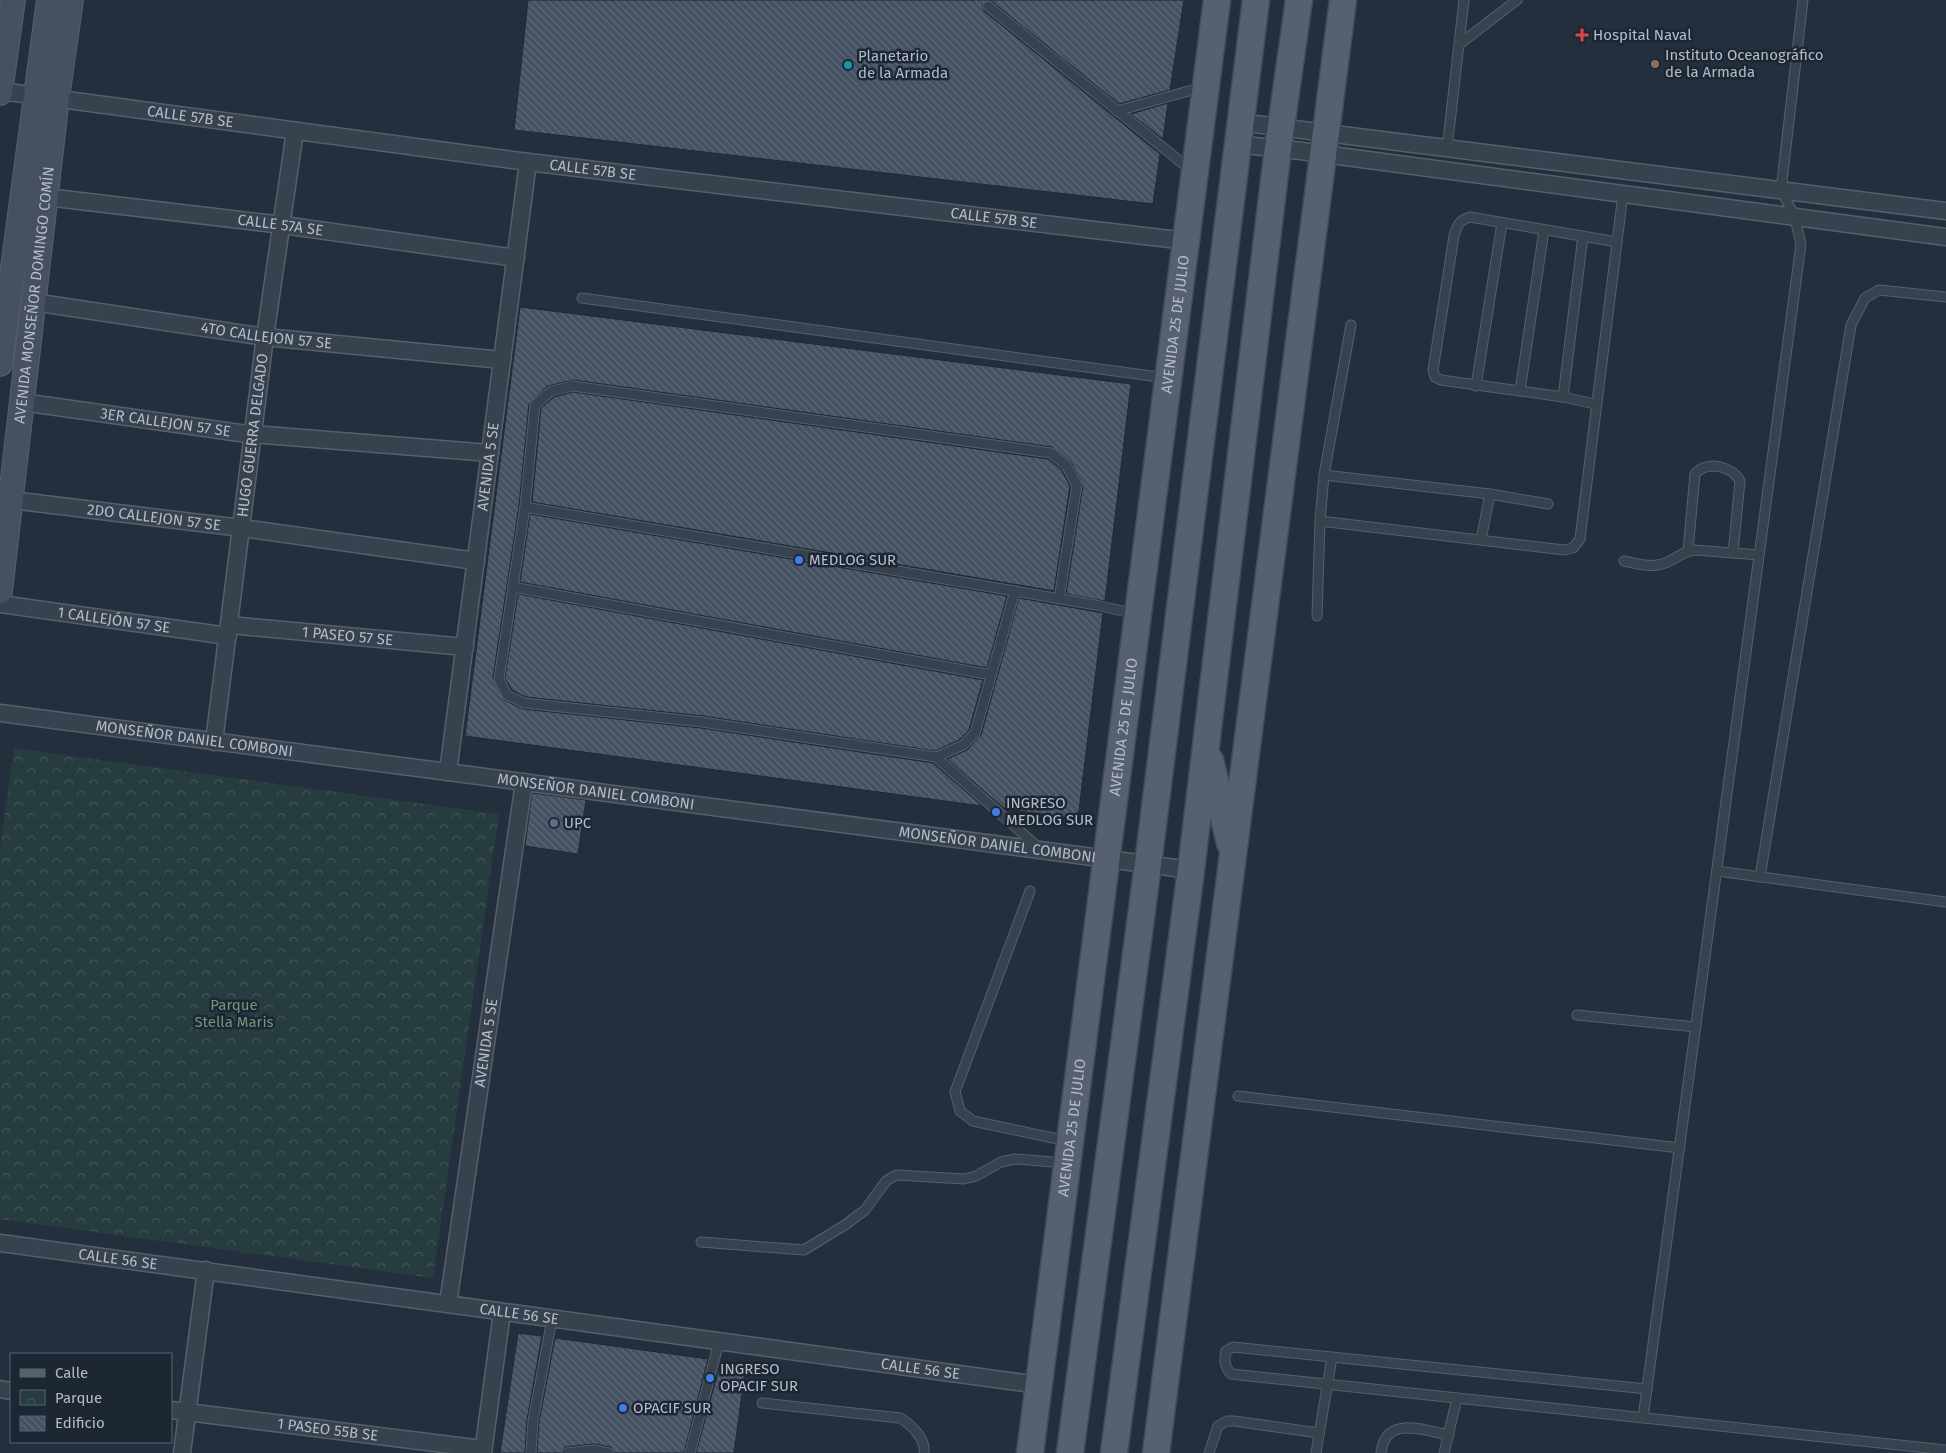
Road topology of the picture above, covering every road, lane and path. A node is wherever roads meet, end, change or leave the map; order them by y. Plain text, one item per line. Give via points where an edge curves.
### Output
1 (13, 0) edge
2 (49, 0) edge
3 (71, 0) edge
4 (1217, 0) edge
5 (1256, 0) edge
6 (1299, 0) edge
7 (1343, 0) edge
8 (1464, 0) edge
9 (1516, 0) edge
10 (1803, 0) edge
11 (988, 6) dead end
12 (1460, 42) junction
13 (1206, 87) junction
14 (0, 92) edge
15 (46, 97) junction
16 (1117, 111) junction
17 (1239, 122) junction
18 (1281, 127) junction
19 (295, 131) junction
20 (1324, 144) junction
21 (1447, 149) junction
22 (528, 162) junction
23 (1443, 170) junction
24 (1195, 173) junction
25 (1233, 174) junction
26 (1273, 190) junction
27 (1781, 190) junction
28 (1623, 194) junction
29 (46, 198) junction
30 (1946, 211) edge
31 (1794, 215) junction
32 (1502, 223) junction
33 (283, 225) junction
34 (1544, 230) junction
35 (1583, 236) junction
36 (1946, 237) edge
37 (1186, 241) junction
38 (1617, 242) junction
39 (516, 258) junction
40 (1946, 297) edge
41 (582, 298) dead end
42 (33, 302) junction
43 (1351, 325) dead end
44 (265, 337) junction
45 (502, 360) junction
46 (0, 364) edge
47 (1168, 378) junction
48 (1476, 386) junction
49 (1520, 391) junction
50 (1563, 397) junction
51 (22, 402) junction
52 (1595, 404) junction
53 (254, 434) junction
54 (490, 454) junction
55 (1324, 475) junction
56 (1490, 494) junction
57 (10, 500) junction
58 (1548, 504) dead end
59 (525, 507) junction
60 (1320, 521) junction
61 (242, 528) junction
62 (1481, 540) junction
63 (1688, 551) junction
64 (1733, 553) junction
65 (1759, 555) junction
66 (476, 561) junction
67 (1624, 561) dead end
68 (513, 587) junction
69 (0, 591) edge
70 (1015, 591) junction
71 (1059, 599) junction
72 (0, 604) edge
73 (1138, 615) junction
74 (1317, 616) dead end
75 (229, 630) junction
76 (465, 647) junction
77 (991, 675) junction
78 (0, 714) edge
79 (214, 742) junction
80 (1206, 744) junction
81 (936, 757) junction
82 (448, 772) junction
83 (524, 782) junction
84 (1042, 850) junction
85 (1106, 858) junction
86 (1234, 859) junction
87 (1148, 864) junction
88 (1191, 870) junction
89 (1717, 871) junction
90 (1760, 877) junction
91 (1030, 892) dead end
92 (1946, 902) edge
93 (1577, 1015) dead end
94 (1696, 1027) junction
95 (1238, 1096) dead end
96 (1680, 1148) junction
97 (1069, 1152) junction
98 (0, 1242) edge
99 (702, 1242) dead end
100 (206, 1270) junction
101 (448, 1304) junction
102 (502, 1312) junction
103 (552, 1319) junction
104 (718, 1342) junction
105 (1332, 1357) junction
106 (1327, 1384) junction
107 (1039, 1385) junction
108 (1647, 1389) junction
109 (1457, 1398) junction
110 (762, 1403) dead end
111 (179, 1411) edge
112 (1643, 1418) junction
113 (1319, 1433) junction
114 (1448, 1434) junction
115 (1946, 1450) edge
116 (483, 1451) edge
117 (182, 1453) edge
118 (531, 1453) edge
119 (566, 1453) edge
120 (609, 1453) edge
121 (690, 1453) edge
122 (924, 1453) edge
123 (1030, 1453) edge
124 (1070, 1453) edge
125 (1114, 1453) edge
126 (1156, 1453) edge
127 (1209, 1453) edge
128 (1316, 1453) edge
129 (1381, 1453) edge
130 (1444, 1453) edge

1 - 14 main road
2 - 15 main road, AVENIDA MONSEÑOR DOMINGO COMÍN
3 - 15 main road, AVENIDA MONSEÑOR DOMINGO COMÍN
4 - 13 main road, AVENIDA 25 DE JULIO
5 - 17 main road
6 - 18 main road
7 - 20 main road
8 - 12 lane
9 - 12 lane
10 - 27 lane
11 - 16 lane
12 - 21 lane
13 - 16 lane
13 - 24 main road, AVENIDA 25 DE JULIO
14 - 15 street, CALLE 57B SE
15 - 19 street, CALLE 57B SE
15 - 29 main road, AVENIDA MONSEÑOR DOMINGO COMÍN
15 - 46 main road, AVENIDA MONSEÑOR DOMINGO COMÍN
16 - 24 lane
17 - 18 street
17 - 18 main road via 1248,108 1262,114 1277,111
17 - 25 main road
18 - 20 street
18 - 26 main road
19 - 22 street, CALLE 57B SE
19 - 33 street, HUGO GUERRA DELGADO
20 - 21 street
20 - 23 street
20 - 86 main road
21 - 23 street
21 - 27 street
22 - 37 street, CALLE 57B SE
22 - 39 street, AVENIDA 5 SE
23 - 28 street
24 - 37 main road, AVENIDA 25 DE JULIO
25 - 26 main road via 1248,166 1258,166 1267,174
25 - 87 main road
26 - 80 main road
27 - 30 street
27 - 31 lane
28 - 31 street
28 - 38 lane
29 - 33 street, CALLE 57A SE
29 - 42 main road, AVENIDA MONSEÑOR DOMINGO COMÍN
31 - 36 street
31 - 65 lane via 1801,244
32 - 34 lane
32 - 48 lane
32 - 48 lane via 1464,219 1457,224 1454,236 1435,377
33 - 39 street, CALLE 57A SE
33 - 44 street, HUGO GUERRA DELGADO
34 - 35 lane
34 - 49 lane
35 - 38 lane
35 - 50 lane
37 - 47 main road, AVENIDA 25 DE JULIO
38 - 52 lane
39 - 45 street, AVENIDA 5 SE
40 - 90 lane via 1879,290 1865,298 1851,325
41 - 47 lane
42 - 44 street, 4TO CALLEJON 57 SE
42 - 51 main road, AVENIDA MONSEÑOR DOMINGO COMÍN
43 - 55 lane
44 - 45 street, 4TO CALLEJON 57 SE
44 - 53 street, HUGO GUERRA DELGADO
45 - 54 street, AVENIDA 5 SE
47 - 73 main road, AVENIDA 25 DE JULIO
48 - 49 lane
49 - 50 lane
50 - 52 lane
51 - 53 street, 3ER CALLEJON 57 SE
51 - 57 main road, AVENIDA MONSEÑOR DOMINGO COMÍN
52 - 62 lane via 1580,538 1574,548 1564,550
53 - 54 street, 3ER CALLEJON 57 SE
53 - 61 street, HUGO GUERRA DELGADO
54 - 66 street, AVENIDA 5 SE
55 - 56 lane
55 - 60 lane
56 - 58 lane
56 - 62 lane
57 - 61 street, 2DO CALLEJON 57 SE
57 - 69 main road, AVENIDA MONSEÑOR DOMINGO COMÍN
59 - 68 lane
59 - 70 lane
59 - 71 lane via 534,406 551,390 573,386 1051,452 1066,465 1076,485
60 - 62 lane
60 - 74 lane
61 - 66 street, 2DO CALLEJON 57 SE
61 - 75 street, HUGO GUERRA DELGADO
63 - 64 lane
63 - 64 lane via 1695,474 1706,466 1729,469 1740,481
63 - 67 lane via 1656,566
64 - 65 lane
65 - 89 lane
66 - 76 street, AVENIDA 5 SE
68 - 77 lane
68 - 81 lane via 499,679 507,695 524,703 702,722
70 - 71 lane
70 - 77 lane
71 - 73 lane
72 - 75 street, 1 CALLEJÓN 57 SE
73 - 85 main road, AVENIDA 25 DE JULIO
75 - 76 street, 1 PASEO 57 SE
75 - 79 street, HUGO GUERRA DELGADO
76 - 82 street, AVENIDA 5 SE
77 - 81 lane via 975,733 963,745
78 - 79 street, MONSEÑOR DANIEL COMBONI
79 - 82 street, MONSEÑOR DANIEL COMBONI
80 - 86 main road
80 - 88 main road
81 - 84 lane
82 - 83 street, MONSEÑOR DANIEL COMBONI
83 - 84 street, MONSEÑOR DANIEL COMBONI
83 - 101 street, AVENIDA 5 SE
84 - 85 street, MONSEÑOR DANIEL COMBONI
85 - 87 street, MONSEÑOR DANIEL COMBONI
85 - 97 main road, AVENIDA 25 DE JULIO
86 - 126 main road
87 - 88 street, MONSEÑOR DANIEL COMBONI
87 - 124 main road
88 - 125 main road
89 - 90 lane
89 - 94 lane
90 - 92 lane
91 - 97 lane via 955,1092 960,1112 973,1121
93 - 94 lane
94 - 96 lane
95 - 96 lane
96 - 108 lane
97 - 99 lane via 1001,1162 964,1179 896,1175 886,1181 865,1210 804,1250
97 - 107 main road, AVENIDA 25 DE JULIO
98 - 100 street, CALLE 56 SE
100 - 101 street, CALLE 56 SE
100 - 111 street
101 - 102 street, CALLE 56 SE
102 - 103 street, CALLE 56 SE
102 - 116 street
103 - 104 street, CALLE 56 SE
103 - 118 lane via 533,1421
104 - 107 street, CALLE 56 SE
104 - 121 lane
105 - 106 lane
105 - 106 lane via 1233,1347 1226,1350 1224,1360 1231,1374
105 - 108 lane
106 - 109 lane
106 - 113 lane
107 - 123 main road, AVENIDA 25 DE JULIO
108 - 112 lane
109 - 112 lane
109 - 114 lane
110 - 122 lane via 900,1418 916,1431
111 - 116 street, 1 PASEO 55B SE
111 - 117 street
112 - 115 lane
113 - 127 lane via 1226,1421 1218,1426
113 - 128 lane
114 - 129 lane via 1405,1427 1396,1429 1386,1435
114 - 130 lane
119 - 120 lane via 594,1450

